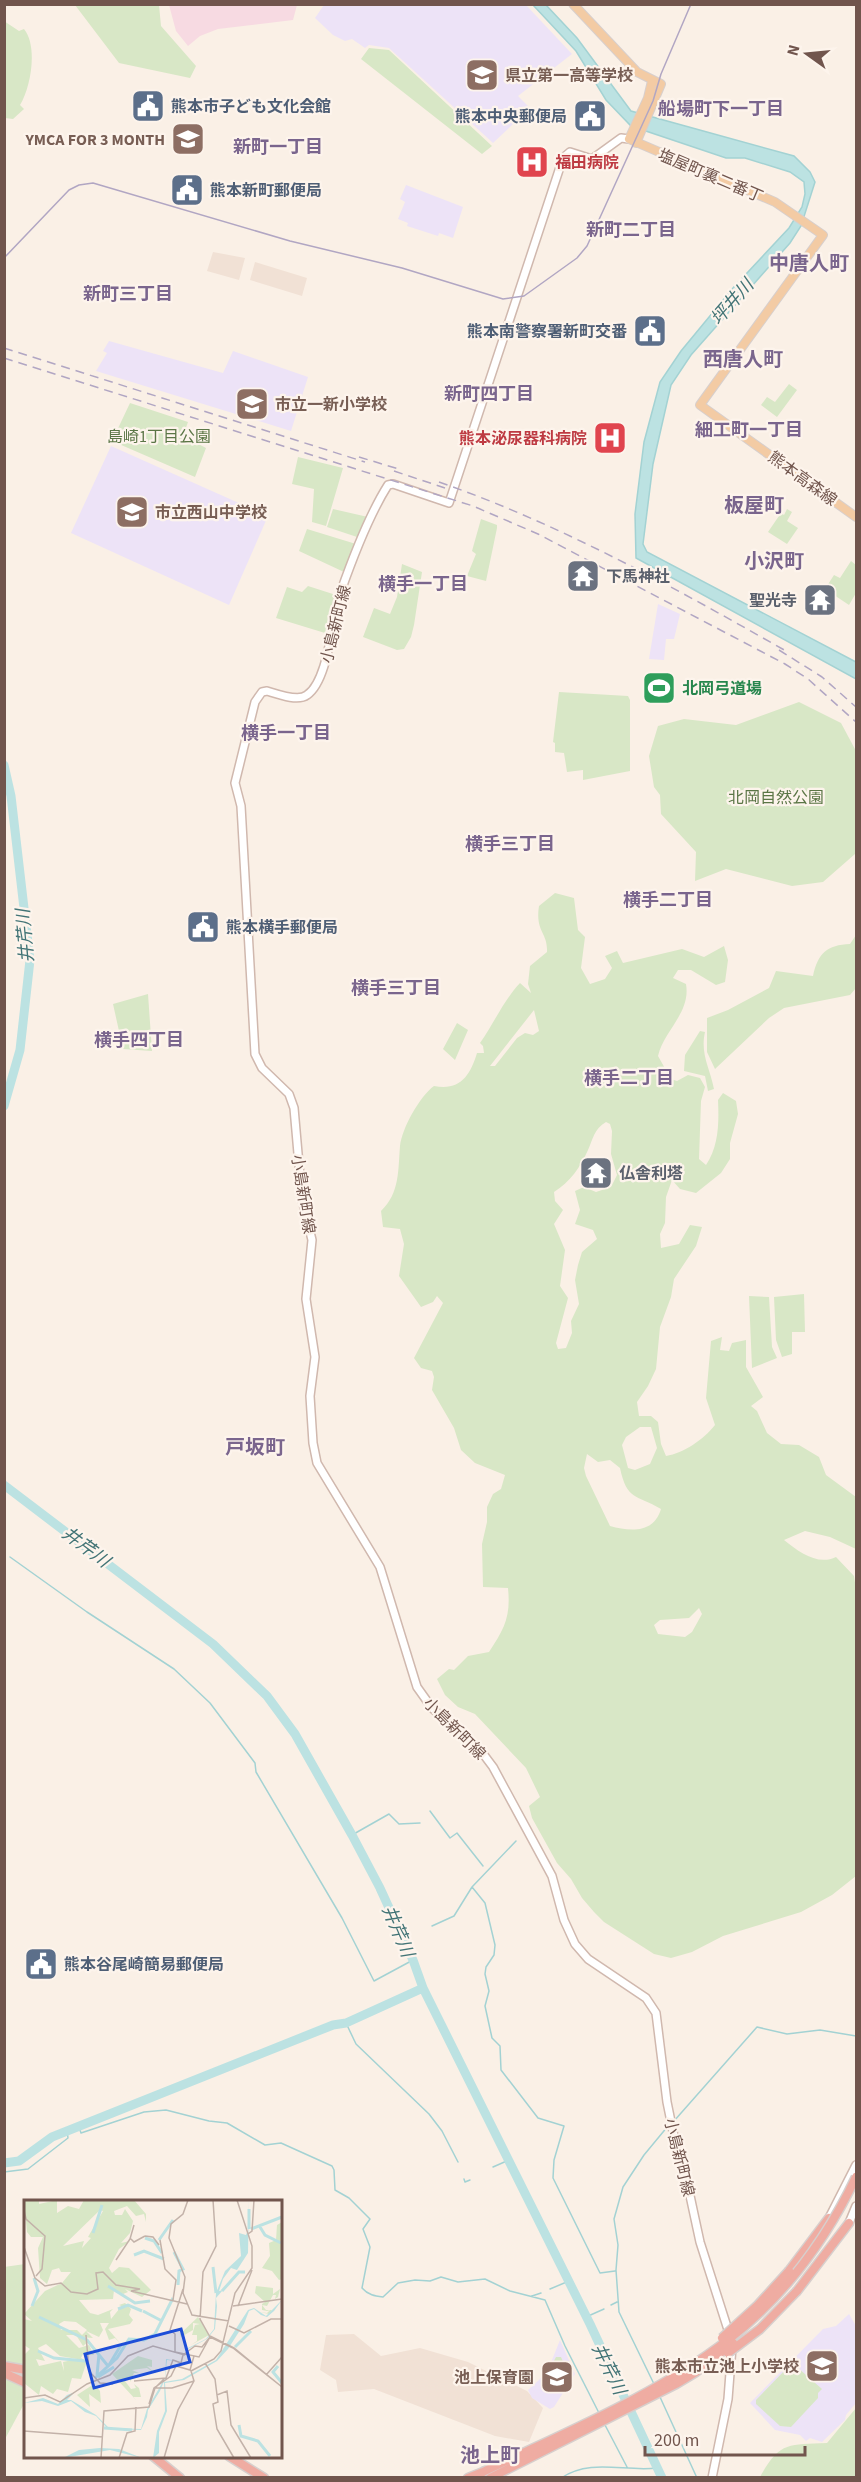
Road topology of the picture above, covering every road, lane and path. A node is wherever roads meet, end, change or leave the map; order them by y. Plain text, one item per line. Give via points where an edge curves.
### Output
1 (573, 4) edge
2 (652, 81) junction
3 (651, 100) junction
4 (633, 141) junction
5 (808, 224) joint
6 (856, 517) edge
7 (856, 2165) edge
8 (856, 2177) edge
9 (856, 2189) edge
10 (856, 2206) edge
11 (829, 2218) joint
12 (849, 2223) joint
13 (4, 2366) edge
14 (694, 2368) junction
15 (24, 2370) edge
16 (4, 2373) edge
17 (24, 2382) edge
18 (154, 2458) edge
19 (231, 2458) edge
20 (487, 2475) edge
21 (180, 2478) edge
22 (264, 2478) edge
23 (468, 2478) edge
24 (712, 2478) edge

1 - 2 main road via 637,72
2 - 3 main road
2 - 3 main road via 661,84
3 - 4 main road
4 - 5 main road, 塩屋町裏二番丁 via 775,202
4 - 24 main road, 小島新町線 via 621,138 592,159 570,152 563,158 448,503 388,484 342,589 320,678 309,694 300,698 262,692 255,702 235,783 241,806 255,1054 262,1068 283,1086 292,1101 302,1199 312,1240 306,1299 315,1357 310,1396 315,1456 380,1567 417,1687 432,1708 493,1767 552,1876 575,1944 588,1959 646,1998 656,2013 679,2161 732,2347 728,2399
5 - 6 main road, 熊本高森線 via 823,235 700,405
7 - 11 main road
8 - 14 highway, bridge via 822,2237 789,2281
9 - 14 highway, bridge via 828,2240 793,2285 744,2334
10 - 12 main road
11 - 14 highway, bridge via 789,2271
12 - 14 highway, bridge via 797,2292 742,2344
13 - 15 highway
14 - 20 highway, bridge
16 - 17 highway
18 - 21 highway
19 - 22 highway
20 - 23 highway

